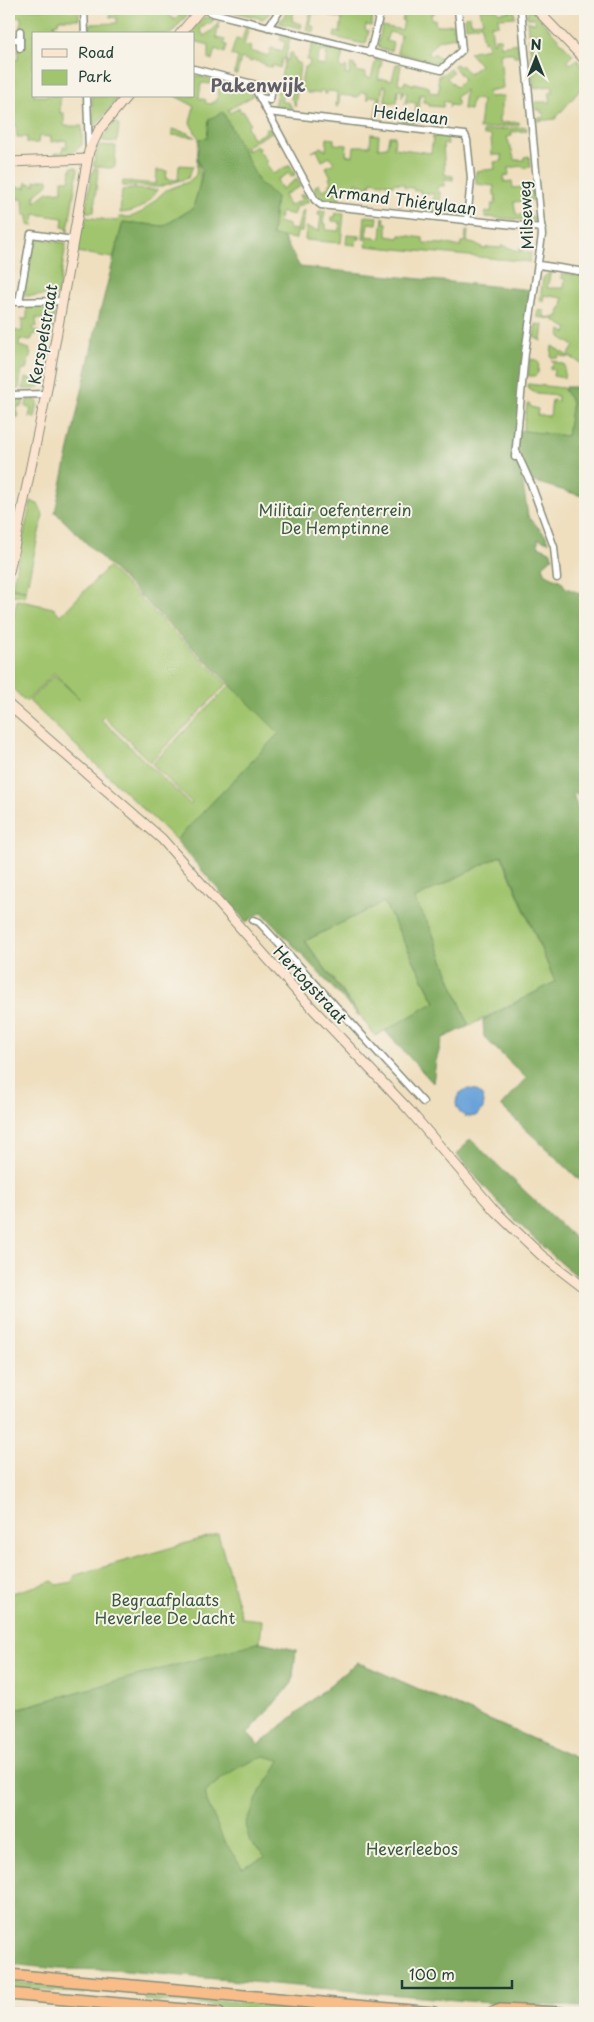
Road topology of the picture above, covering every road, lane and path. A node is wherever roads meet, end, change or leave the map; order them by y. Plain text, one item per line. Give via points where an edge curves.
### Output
1 (84, 9) edge
2 (202, 9) edge
3 (281, 9) edge
4 (381, 9) edge
5 (458, 9) edge
6 (521, 9) edge
7 (536, 9) edge
8 (268, 27) junction
9 (20, 31) dead end
10 (85, 32) edge
11 (182, 32) edge
12 (20, 39) junction
13 (9, 40) edge
14 (20, 48) dead end
15 (370, 52) junction
16 (585, 60) edge
17 (195, 69) edge
18 (253, 85) junction
19 (87, 98) edge
20 (125, 98) edge
21 (261, 98) junction
22 (268, 112) junction
23 (88, 155) junction
24 (9, 162) edge
25 (467, 221) junction
26 (542, 228) junction
27 (73, 240) junction
28 (539, 265) junction
29 (585, 272) edge
30 (63, 301) junction
31 (9, 302) edge
32 (19, 302) junction
33 (46, 394) junction
34 (9, 396) edge
35 (515, 449) junction
36 (515, 456) dead end
37 (9, 572) edge
38 (556, 578) dead end
39 (9, 705) edge
40 (254, 920) dead end
41 (423, 1102) dead end
42 (585, 1289) edge
43 (9, 1974) edge
44 (9, 1994) edge
45 (219, 2013) edge
46 (434, 2013) edge
47 (492, 2013) edge
48 (561, 2013) edge

1 - 10 street
2 - 8 street
2 - 11 street
3 - 8 street
4 - 15 street
5 - 15 street via 462,50 441,70
6 - 26 street, Milseweg
7 - 16 street
8 - 15 street
9 - 12 street
12 - 13 street
12 - 14 street
17 - 18 street
18 - 21 street, Armand Thiérylaan
18 - 21 street via 272,89 270,100
19 - 23 street
20 - 23 street, Kerspelstraat via 99,130
21 - 22 street, Armand Thiérylaan
22 - 25 street, Armand Thiérylaan via 314,200 321,205
22 - 25 street, Heidelaan via 465,135 471,178
23 - 24 street
23 - 27 street, Kerspelstraat
25 - 26 street, Armand Thiérylaan
26 - 28 street, Milseweg
27 - 30 street, Kerspelstraat
27 - 32 street via 31,234
28 - 29 street
28 - 35 street, Milseweg via 525,353
30 - 32 street
30 - 33 street, Kerspelstraat
31 - 32 street
33 - 34 street
33 - 37 street, Kerspelstraat
35 - 36 street, Milseweg
35 - 38 street via 554,547
39 - 42 street, Hertogstraat via 162,839 299,994 409,1110 495,1211 541,1255
40 - 41 street
43 - 46 highway
44 - 45 highway
47 - 48 highway via 501,2010

